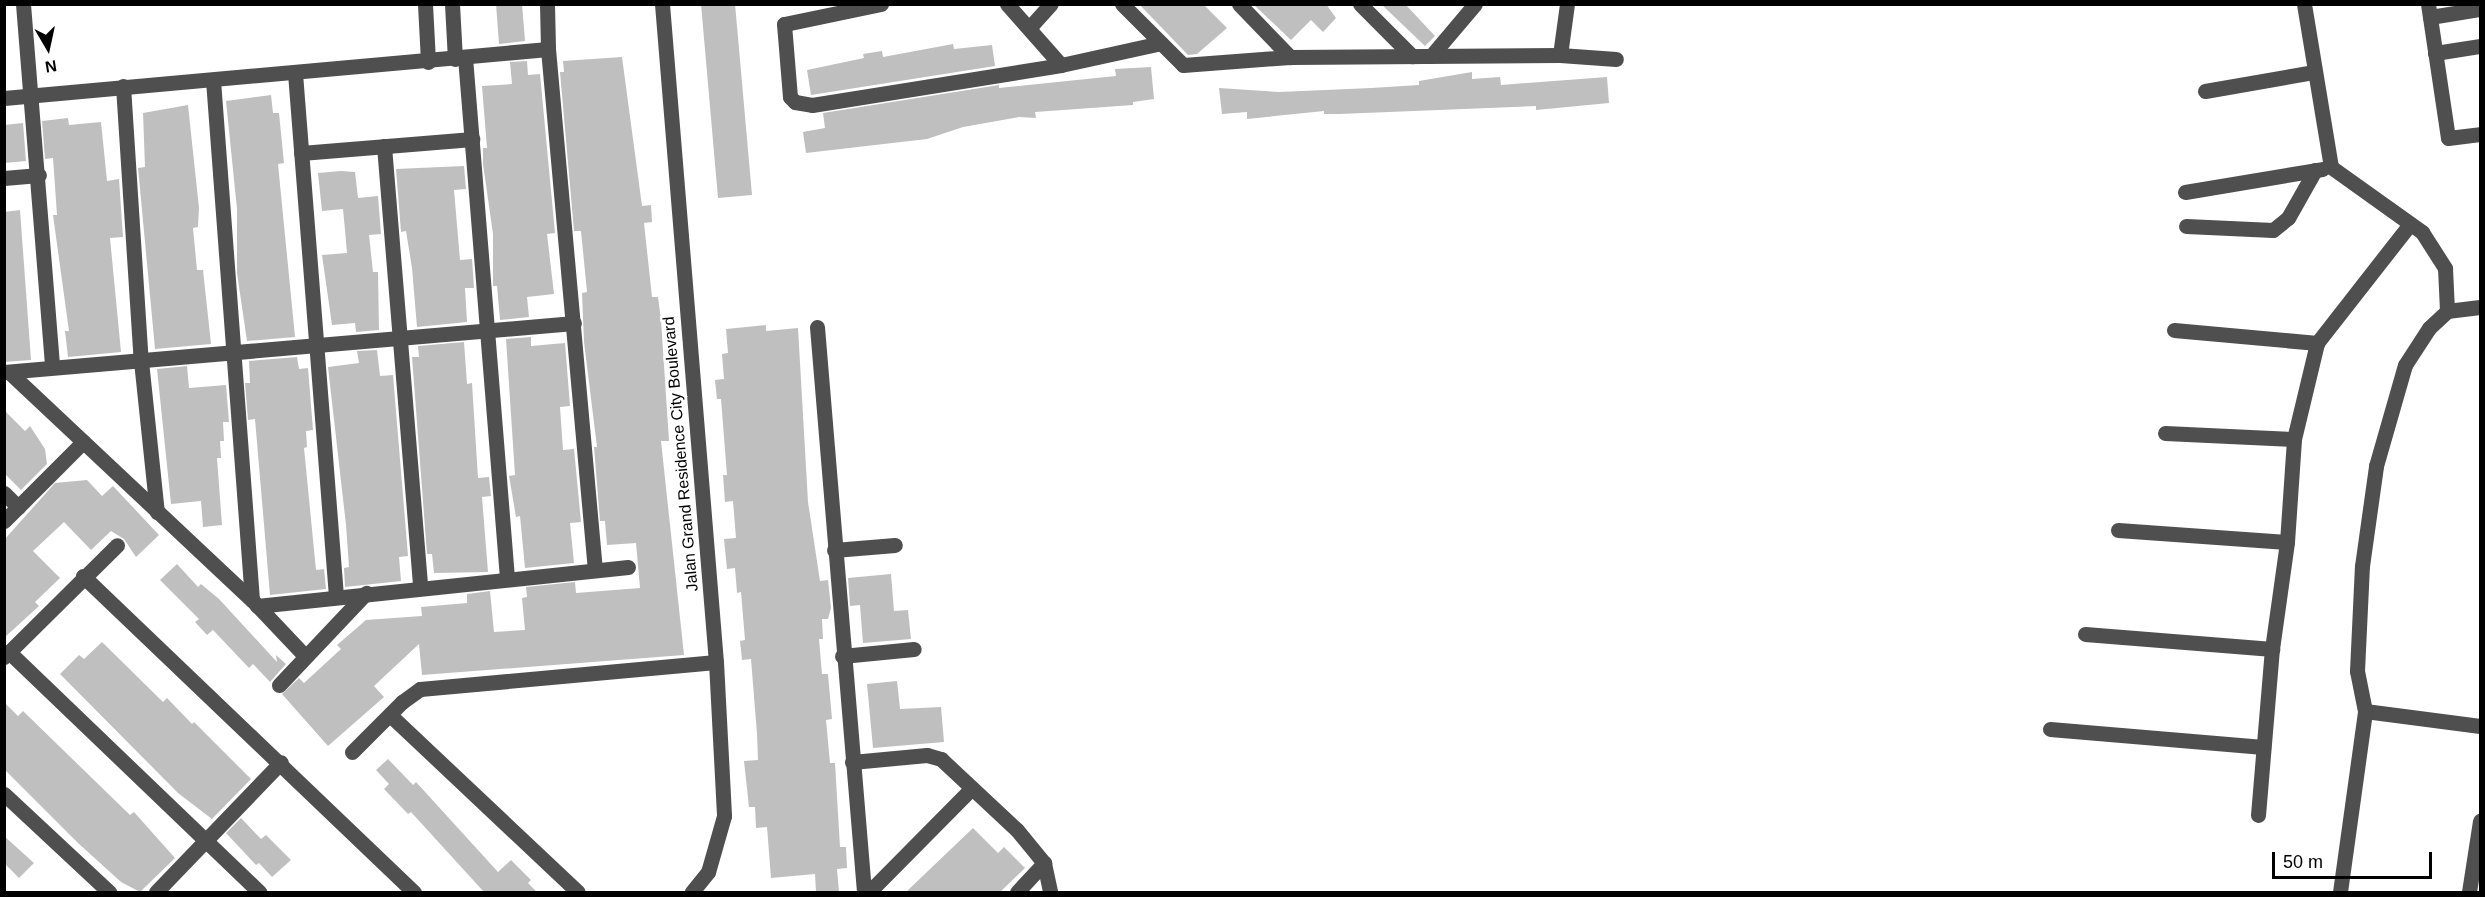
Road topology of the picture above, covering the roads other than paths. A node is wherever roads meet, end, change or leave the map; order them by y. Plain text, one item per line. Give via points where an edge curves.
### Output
1 (23, 4) edge
2 (424, 4) edge
3 (452, 4) edge
4 (548, 4) edge
5 (662, 4) edge
6 (881, 4) edge
7 (1007, 4) edge
8 (1051, 4) edge
9 (1122, 4) edge
10 (1239, 4) edge
11 (1360, 4) edge
12 (1475, 4) edge
13 (1567, 4) edge
14 (2304, 4) edge
15 (2481, 9) edge
16 (2429, 11) edge
17 (1030, 27) junction
18 (1161, 43) junction
19 (2481, 46) edge
20 (548, 49) junction
21 (2435, 52) junction
22 (1560, 55) junction
23 (1412, 56) junction
24 (1431, 56) junction
25 (1290, 57) junction
26 (460, 58) junction
27 (1616, 59) dead end
28 (428, 62) junction
29 (1061, 65) junction
30 (295, 72) junction
31 (2314, 72) junction
32 (213, 80) junction
33 (123, 86) junction
34 (2205, 91) dead end
35 (32, 96) junction
36 (4, 98) edge
37 (2481, 134) edge
38 (472, 139) junction
39 (384, 146) junction
40 (301, 153) junction
41 (2331, 167) junction
42 (2315, 170) junction
43 (39, 174) junction
44 (4, 178) edge
45 (2185, 192) dead end
46 (2410, 224) junction
47 (2186, 226) dead end
48 (2481, 307) edge
49 (2446, 311) junction
50 (574, 322) junction
51 (817, 327) dead end
52 (2174, 330) dead end
53 (486, 331) junction
54 (400, 338) junction
55 (2317, 343) junction
56 (317, 344) junction
57 (231, 351) junction
58 (141, 361) junction
59 (52, 367) junction
60 (7, 372) edge
61 (2165, 433) dead end
62 (2294, 439) junction
63 (83, 442) junction
64 (4, 493) edge
65 (18, 507) junction
66 (157, 512) junction
67 (4, 520) edge
68 (2118, 530) dead end
69 (2287, 542) junction
70 (117, 545) dead end
71 (895, 545) dead end
72 (834, 550) junction
73 (628, 567) dead end
74 (595, 570) junction
75 (84, 576) junction
76 (507, 578) junction
77 (420, 587) junction
78 (366, 593) junction
79 (336, 596) junction
80 (254, 603) junction
81 (2085, 634) dead end
82 (914, 649) dead end
83 (2272, 649) junction
84 (7, 654) edge
85 (305, 656) junction
86 (842, 656) junction
87 (716, 662) junction
88 (279, 685) dead end
89 (2365, 711) junction
90 (390, 715) junction
91 (2481, 726) edge
92 (2050, 729) dead end
93 (2263, 747) junction
94 (352, 752) dead end
95 (281, 762) junction
96 (852, 762) junction
97 (972, 788) junction
98 (4, 794) edge
99 (2258, 815) dead end
100 (2481, 821) edge
101 (206, 842) junction
102 (1044, 863) junction
103 (2476, 873) edge
104 (109, 892) edge
105 (156, 892) edge
106 (259, 892) edge
107 (414, 892) edge
108 (578, 892) edge
109 (692, 892) edge
110 (864, 892) edge
111 (869, 892) edge
112 (1017, 892) edge
113 (1050, 892) edge
114 (2340, 892) edge
115 (2469, 892) edge

1 - 35 street
2 - 28 street
3 - 26 street
4 - 20 street
5 - 87 street, Jalan Grand Residence City Boulevard
6 - 29 street via 784,24 790,97 795,102 812,105
7 - 17 street
8 - 17 street
9 - 18 street
10 - 25 street
11 - 23 street
12 - 24 street
13 - 22 street
14 - 31 street
15 - 16 street
16 - 21 street
17 - 29 street
18 - 25 street via 1183,65
18 - 29 street
19 - 21 street
20 - 26 street
20 - 50 street
21 - 37 street via 2448,138
22 - 24 street
22 - 27 street
23 - 24 street
23 - 25 street
26 - 28 street
26 - 38 street
28 - 30 street
30 - 32 street
30 - 40 street
31 - 34 street
31 - 41 street
32 - 33 street
32 - 57 street
33 - 35 street
33 - 58 street
35 - 36 street
35 - 43 street
38 - 39 street
38 - 53 street
39 - 40 street
39 - 54 street
40 - 56 street
41 - 42 street
41 - 46 street
42 - 45 street
42 - 47 street via 2288,218 2272,230
43 - 44 street
43 - 59 street
46 - 49 street via 2422,232 2445,268
46 - 55 street
48 - 49 street
49 - 89 street via 2404,365 2376,466 2357,671
50 - 53 street
50 - 74 street
51 - 72 street
52 - 55 street
53 - 54 street
53 - 76 street
54 - 56 street
54 - 77 street
55 - 62 street
56 - 57 street
56 - 79 street
57 - 58 street
57 - 80 street
58 - 59 street
58 - 66 street
59 - 60 street
60 - 63 street
61 - 62 street
62 - 69 street
63 - 65 street
63 - 66 street
64 - 65 street
65 - 67 street
66 - 80 street
68 - 69 street
69 - 83 street
70 - 75 street
71 - 72 street
72 - 86 street
73 - 74 street
74 - 76 street
75 - 84 street
75 - 95 street
76 - 77 street
77 - 78 street
78 - 79 street
78 - 85 street
79 - 80 street
80 - 85 street
81 - 83 street
82 - 86 street
83 - 93 street
84 - 101 street
85 - 88 street
86 - 96 street
87 - 90 street via 420,689
87 - 109 street, Jalan Grand Residence City Boulevard via 724,816 708,872
89 - 91 street
89 - 114 street
90 - 94 street
90 - 108 street
92 - 93 street
93 - 99 street
95 - 101 street
95 - 107 street
96 - 97 street via 936,757
96 - 110 street
97 - 102 street via 1017,830
97 - 111 street
98 - 104 street
100 - 103 street
101 - 105 street
101 - 106 street
102 - 112 street
102 - 113 street
103 - 115 street

